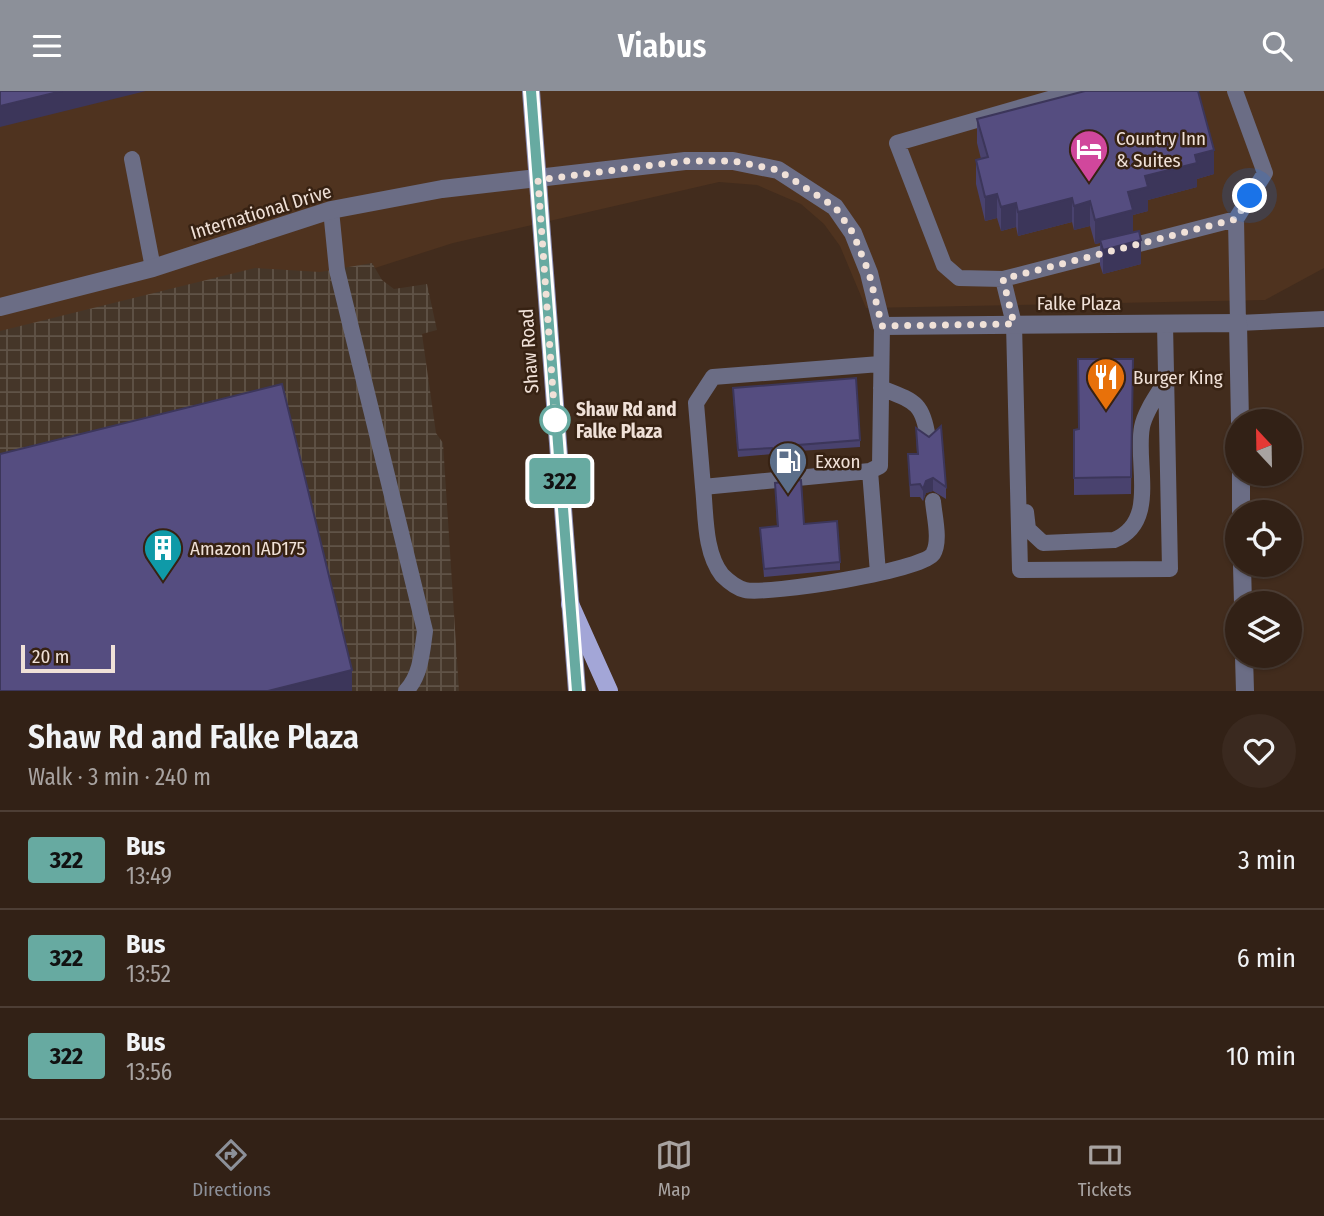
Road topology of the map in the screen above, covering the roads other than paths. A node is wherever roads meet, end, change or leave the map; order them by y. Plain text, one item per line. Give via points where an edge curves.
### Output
1 (531, 91) edge
2 (1077, 91) edge
3 (1235, 91) edge
4 (132, 159) dead end
5 (538, 180) junction
6 (331, 210) junction
7 (1236, 219) junction
8 (153, 268) junction
9 (1003, 279) junction
10 (0, 307) edge
11 (1324, 320) edge
12 (1238, 323) junction
13 (1014, 324) junction
14 (1165, 324) junction
15 (882, 326) junction
16 (880, 364) junction
17 (1167, 379) junction
18 (881, 388) junction
19 (1240, 409) edge
20 (1016, 411) junction
21 (928, 439) edge
22 (870, 471) junction
23 (703, 487) junction
24 (933, 501) dead end
25 (878, 573) junction
26 (570, 604) junction
27 (1244, 668) edge
28 (406, 691) edge
29 (577, 691) edge
30 (609, 691) edge
31 (1245, 691) edge

1 - 5 main road, Shaw Road
2 - 9 lane via 897,143 944,265 959,278
3 - 7 lane via 1265,173
4 - 8 lane
5 - 6 street, International Drive via 442,189
5 - 15 street via 685,161 733,161 778,170 835,207 853,233
5 - 26 main road, Shaw Road
6 - 8 street, International Drive
6 - 28 lane via 337,270 425,631 421,661
7 - 9 lane
7 - 12 lane
8 - 10 street, International Drive
9 - 13 lane
11 - 12 lane
12 - 14 street, Falke Plaza
12 - 19 street
13 - 14 street, Falke Plaza
13 - 15 street, Falke Plaza
13 - 20 lane
14 - 17 lane
15 - 16 lane
16 - 18 lane
16 - 23 lane via 713,377 696,404
17 - 20 lane via 1142,427 1139,515 1124,536 1114,540 1043,543 1034,538 1028,530 1024,438
17 - 20 lane via 1170,569 1020,570
18 - 21 lane via 911,400 925,415
18 - 22 lane via 883,449 880,466
22 - 23 lane
22 - 25 lane
23 - 25 lane via 712,557 723,575 745,590 842,582
24 - 25 lane via 933,554 922,563
26 - 29 main road, Shaw Road
26 - 30 main road
27 - 31 street

